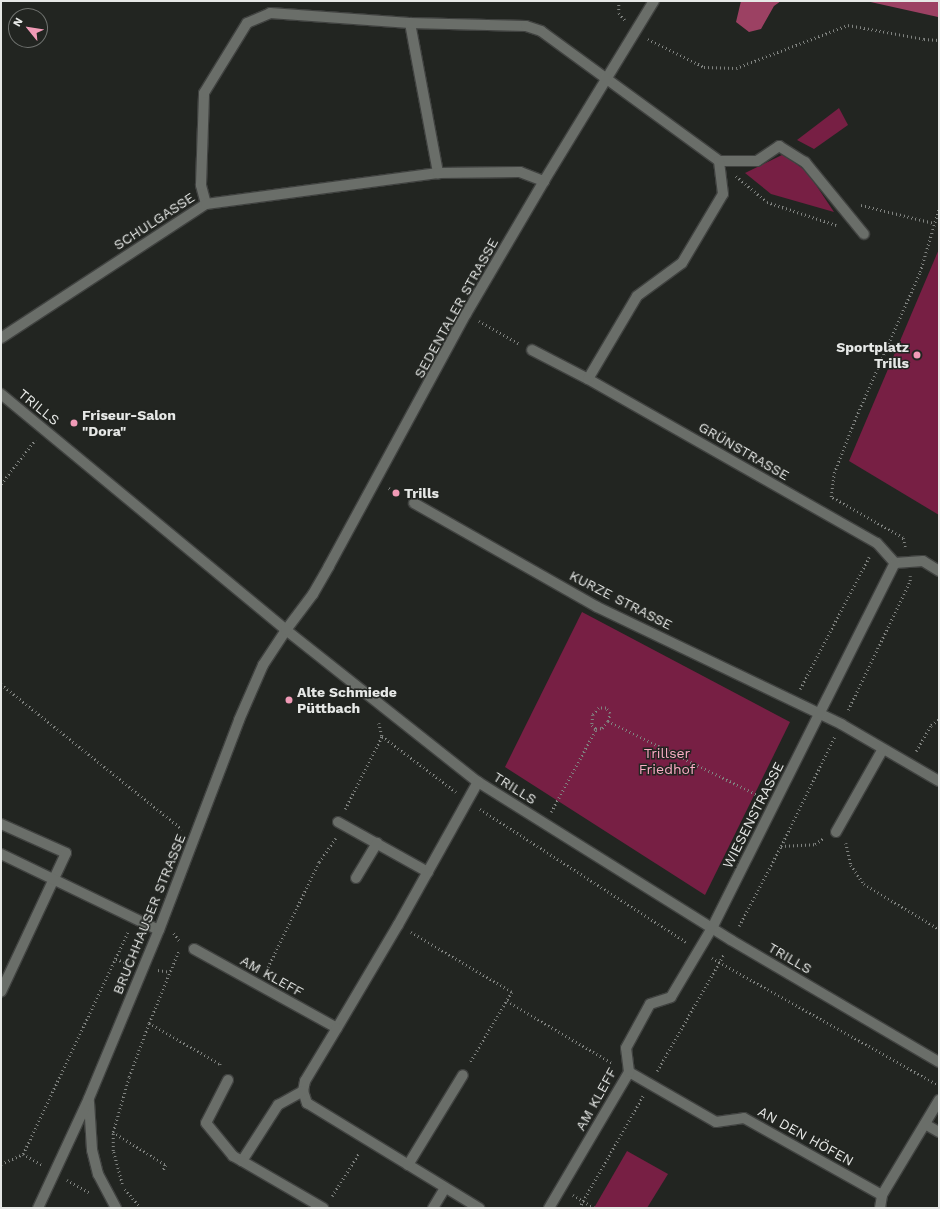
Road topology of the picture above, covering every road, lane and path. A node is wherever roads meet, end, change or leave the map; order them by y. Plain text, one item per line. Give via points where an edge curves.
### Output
1 (654, 1) edge
2 (410, 23) junction
3 (634, 33) junction
4 (939, 40) edge
5 (608, 78) junction
6 (719, 162) junction
7 (438, 173) junction
8 (544, 181) junction
9 (206, 204) junction
10 (939, 208) edge
11 (843, 210) junction
12 (934, 223) junction
13 (864, 234) joint
14 (466, 314) junction
15 (1, 338) edge
16 (532, 350) joint
17 (588, 379) junction
18 (1, 394) edge
19 (43, 428) junction
20 (376, 481) junction
21 (1, 484) edge
22 (410, 500) joint
23 (877, 543) junction
24 (908, 561) junction
25 (895, 563) junction
26 (939, 571) edge
27 (286, 630) junction
28 (1, 684) edge
29 (794, 700) junction
30 (820, 713) junction
31 (939, 718) edge
32 (608, 721) junction
33 (841, 724) junction
34 (596, 729) junction
35 (382, 736) dead end
36 (884, 749) junction
37 (909, 764) junction
38 (939, 781) edge
39 (478, 782) junction
40 (775, 803) junction
41 (1, 824) edge
42 (341, 824) junction
43 (545, 824) junction
44 (836, 832) junction
45 (194, 839) junction
46 (376, 843) junction
47 (782, 846) junction
48 (1, 854) edge
49 (428, 872) junction
50 (55, 878) junction
51 (356, 878) dead end
52 (164, 916) junction
53 (135, 917) junction
54 (398, 925) junction
55 (712, 928) junction
56 (939, 929) edge
57 (159, 930) junction
58 (731, 940) junction
59 (194, 949) dead end
60 (259, 985) junction
61 (1, 992) edge
62 (507, 1001) junction
63 (149, 1023) junction
64 (337, 1028) junction
65 (939, 1062) edge
66 (629, 1072) junction
67 (463, 1075) joint
68 (228, 1080) joint
69 (650, 1084) junction
70 (303, 1091) junction
71 (89, 1098) junction
72 (939, 1100) edge
73 (925, 1124) junction
74 (113, 1132) junction
75 (939, 1132) edge
76 (366, 1140) junction
77 (23, 1154) junction
78 (242, 1161) junction
79 (1, 1164) edge
80 (408, 1165) junction
81 (163, 1171) dead end
82 (55, 1173) junction
83 (123, 1186) junction
84 (445, 1188) junction
85 (562, 1188) junction
86 (882, 1195) junction
87 (108, 1196) junction
88 (583, 1201) junction
89 (326, 1205) edge
90 (38, 1208) edge
91 (116, 1208) edge
92 (141, 1208) edge
93 (433, 1208) edge
94 (478, 1208) edge
95 (549, 1208) edge
96 (579, 1208) edge
97 (595, 1208) edge
98 (880, 1208) edge

1 - 3 street, SEDENTALER STRASSE
2 - 5 street via 526,26 541,31
2 - 7 street
2 - 9 street via 270,13 247,23 204,93 202,185
3 - 4 path via 704,67 736,68 848,25
3 - 5 street, SEDENTALER STRASSE
5 - 6 street
5 - 8 street, SEDENTALER STRASSE
6 - 11 street via 757,161 779,146 804,162
6 - 13 path via 767,202
6 - 17 street via 723,194 682,263 637,296
7 - 8 street, SCHULGASSE via 520,172
7 - 9 street, SCHULGASSE
8 - 14 street, SEDENTALER STRASSE
9 - 15 street, SCHULGASSE
10 - 12 path
11 - 12 path via 856,204
11 - 13 street
12 - 24 path via 920,272 834,473 832,497 903,538
14 - 16 path
14 - 20 street, SEDENTALER STRASSE
16 - 17 street, GRÜNSTRASSE
17 - 23 street, GRÜNSTRASSE
18 - 19 street, TRILLS
19 - 21 path
19 - 27 street, TRILLS
20 - 22 path
20 - 27 street, SEDENTALER STRASSE via 313,594
22 - 29 street, KURZE STRASSE via 597,607
23 - 25 street, GRÜNSTRASSE
23 - 29 path
24 - 25 street
24 - 26 street via 923,561
24 - 33 path via 910,581
25 - 30 street, WIESENSTRASSE
27 - 39 street, TRILLS
27 - 45 street, BRUCHHAUSER STRASSE via 263,665 252,688
28 - 45 path
29 - 30 street, KURZE STRASSE
30 - 33 street
30 - 40 street, WIESENSTRASSE
31 - 37 path via 931,725
32 - 34 path via 602,728
32 - 34 path via 610,713 606,708 599,708 593,715 592,725
32 - 40 path
33 - 36 street
33 - 47 path
34 - 43 path
35 - 42 path
36 - 37 street
36 - 44 street
37 - 38 street
39 - 43 street, TRILLS
39 - 49 street
40 - 55 street, WIESENSTRASSE
41 - 50 street via 66,853
42 - 46 street
42 - 60 path via 319,862
43 - 55 street, TRILLS
44 - 47 path via 815,844
44 - 56 path via 845,837 851,865 864,884
45 - 52 street, BRUCHHAUSER STRASSE
46 - 49 street
46 - 51 street
47 - 58 path
48 - 50 street
49 - 54 street
50 - 53 street
50 - 61 street
52 - 57 street, BRUCHHAUSER STRASSE
52 - 63 path via 182,944
53 - 57 street
53 - 77 path
54 - 62 path via 512,992
54 - 64 street
55 - 58 street, TRILLS
55 - 66 street, AM KLEFF via 671,997 650,1004 626,1048
57 - 71 street, BRUCHHAUSER STRASSE
58 - 65 street, TRILLS
58 - 69 path
59 - 60 street, AM KLEFF
60 - 64 street, AM KLEFF
62 - 66 path
62 - 67 path
63 - 68 path via 220,1064
63 - 74 path via 129,1077
64 - 70 street via 305,1081
66 - 69 street, AN DEN HÖFEN
66 - 85 street, AM KLEFF
67 - 80 street
68 - 78 street via 206,1123 233,1156
69 - 86 street, AN DEN HÖFEN via 716,1122 744,1118
69 - 88 path
70 - 76 street via 307,1103
70 - 78 street via 278,1105
71 - 82 street, BRUCHHAUSER STRASSE
71 - 87 street via 92,1150 98,1174
72 - 73 street
73 - 75 street
73 - 86 street
74 - 81 path via 166,1165
74 - 83 path via 113,1151
76 - 80 street
76 - 89 path
77 - 79 path
77 - 82 path
78 - 89 street
80 - 84 street
82 - 87 path via 87,1190 97,1201
82 - 90 street, BRUCHHAUSER STRASSE
83 - 87 path
83 - 92 path
84 - 93 street
84 - 94 street
85 - 88 path
85 - 95 street, AM KLEFF
86 - 98 street
87 - 91 street
88 - 96 path
88 - 97 path

